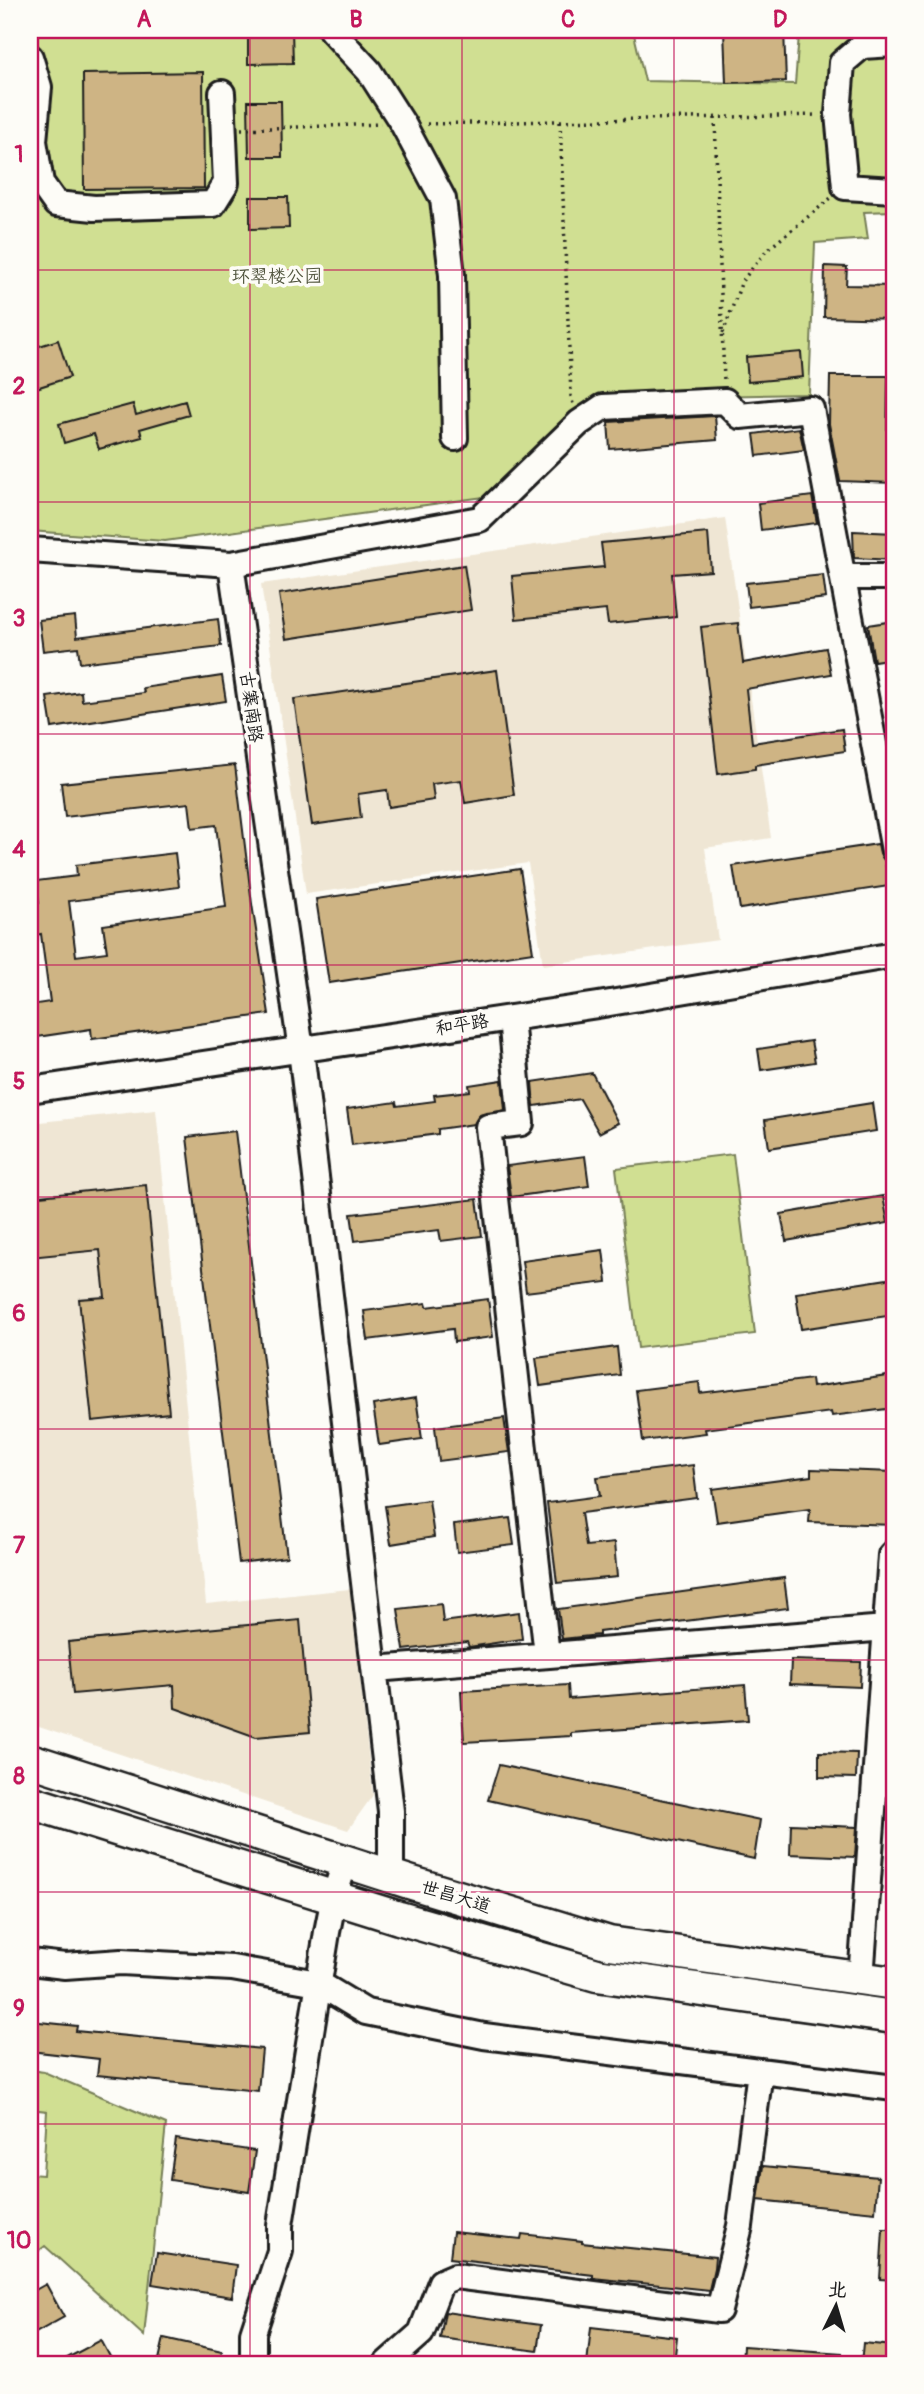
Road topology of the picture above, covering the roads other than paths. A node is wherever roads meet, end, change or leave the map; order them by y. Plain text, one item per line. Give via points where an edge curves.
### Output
1 (331, 30) edge
2 (894, 44) edge
3 (30, 57) edge
4 (222, 93) dead end
5 (894, 190) edge
6 (455, 438) dead end
7 (30, 550) edge
8 (231, 564) junction
9 (843, 577) junction
10 (894, 577) edge
11 (894, 850) edge
12 (894, 955) edge
13 (511, 1018) junction
14 (301, 1050) junction
15 (30, 1090) edge
16 (894, 1552) edge
17 (886, 1628) junction
18 (547, 1655) junction
19 (375, 1669) junction
20 (30, 1760) edge
21 (30, 1802) edge
22 (885, 1810) edge
23 (345, 1862) junction
24 (391, 1876) junction
25 (334, 1897) junction
26 (30, 1962) edge
27 (861, 1979) junction
28 (318, 1983) junction
29 (894, 1983) edge
30 (894, 2017) edge
31 (760, 2071) junction
32 (894, 2088) edge
33 (253, 2364) edge
34 (386, 2364) edge

1 - 6 street via 369,71 443,199 452,275
2 - 5 street via 862,46 842,63 838,114 845,187
3 - 4 street via 39,87 34,141 41,183 56,204 94,208 213,204 226,183
7 - 8 street
8 - 9 street via 480,519 579,423 603,407 725,401 740,416 811,409
8 - 14 street, 古寨南路
9 - 10 street
9 - 11 street
12 - 13 street, 和平路
13 - 14 street, 和平路
13 - 18 street via 522,1123 488,1128
14 - 15 street, 和平路
14 - 19 street, 古寨南路
16 - 17 street
17 - 18 street
17 - 22 street
18 - 19 street
19 - 24 street, 古寨南路 via 391,1811
20 - 23 main road, 世昌大道
21 - 25 main road, 世昌大道
22 - 27 street
23 - 24 main road, 世昌大道
23 - 25 street
24 - 27 main road, 世昌大道 via 609,1943
25 - 28 street
25 - 30 main road, 世昌大道 via 597,1975
26 - 28 street via 232,1968
27 - 29 main road, 世昌大道
28 - 31 street via 366,2012 484,2036
28 - 33 street via 279,2225 280,2251 253,2333
31 - 32 street
31 - 34 street via 740,2226 719,2310 455,2276 441,2282 421,2333

